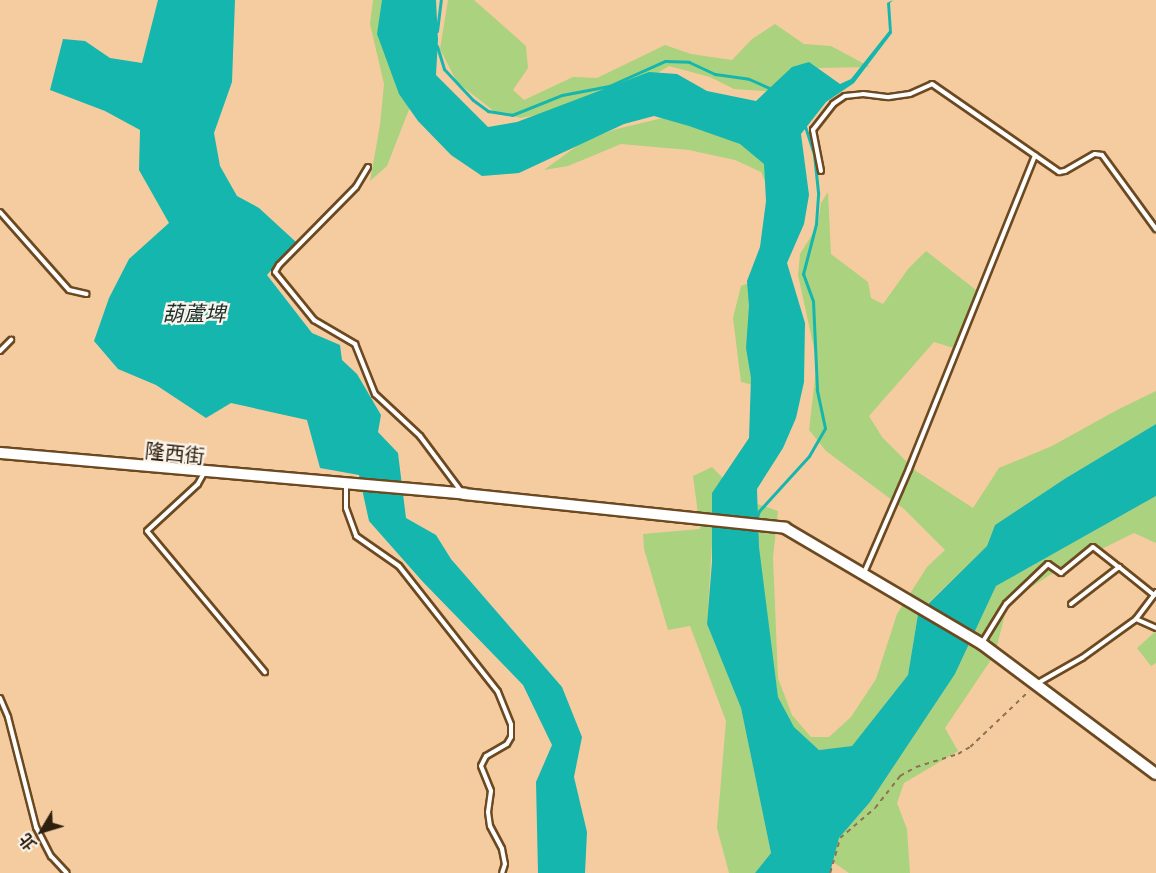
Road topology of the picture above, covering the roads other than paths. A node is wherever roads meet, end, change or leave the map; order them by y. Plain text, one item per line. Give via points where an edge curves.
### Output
1 (1035, 155) junction
2 (368, 167) dead end
3 (821, 171) dead end
4 (0, 212) edge
5 (1156, 229) edge
6 (87, 294) dead end
7 (11, 340) dead end
8 (0, 351) edge
9 (0, 453) edge
10 (204, 473) junction
11 (346, 485) junction
12 (464, 495) junction
13 (1119, 567) junction
14 (863, 574) junction
15 (1155, 593) edge
16 (1071, 604) dead end
17 (1136, 619) junction
18 (1156, 628) edge
19 (982, 644) junction
20 (265, 672) dead end
21 (1038, 684) junction
22 (0, 698) edge
23 (1156, 774) edge
24 (67, 873) edge
25 (502, 873) edge

1 - 3 lane via 932,84 889,98 845,96 833,104 813,130
1 - 5 lane via 1059,172 1095,154 1102,155
1 - 14 lane
2 - 12 lane via 356,187 275,272 314,320 355,344 375,394 420,436
4 - 6 lane via 69,290
7 - 8 lane
9 - 10 street, 隆西街
10 - 11 street, 隆西街
10 - 20 lane via 198,484 147,531
11 - 12 street, 隆西街
11 - 25 lane via 346,508 356,536 399,566 498,692 512,725 507,744 486,756 481,766 491,791 488,812 490,826 502,849
12 - 14 street, 隆西街 via 785,528
13 - 15 lane
13 - 16 lane
13 - 19 lane via 1093,547 1061,573 1048,564 1006,604
14 - 19 street, 隆西街
15 - 17 lane
17 - 18 lane
17 - 21 lane
19 - 21 street, 隆西街
21 - 23 street, 隆西街
22 - 24 lane via 36,827 51,856

